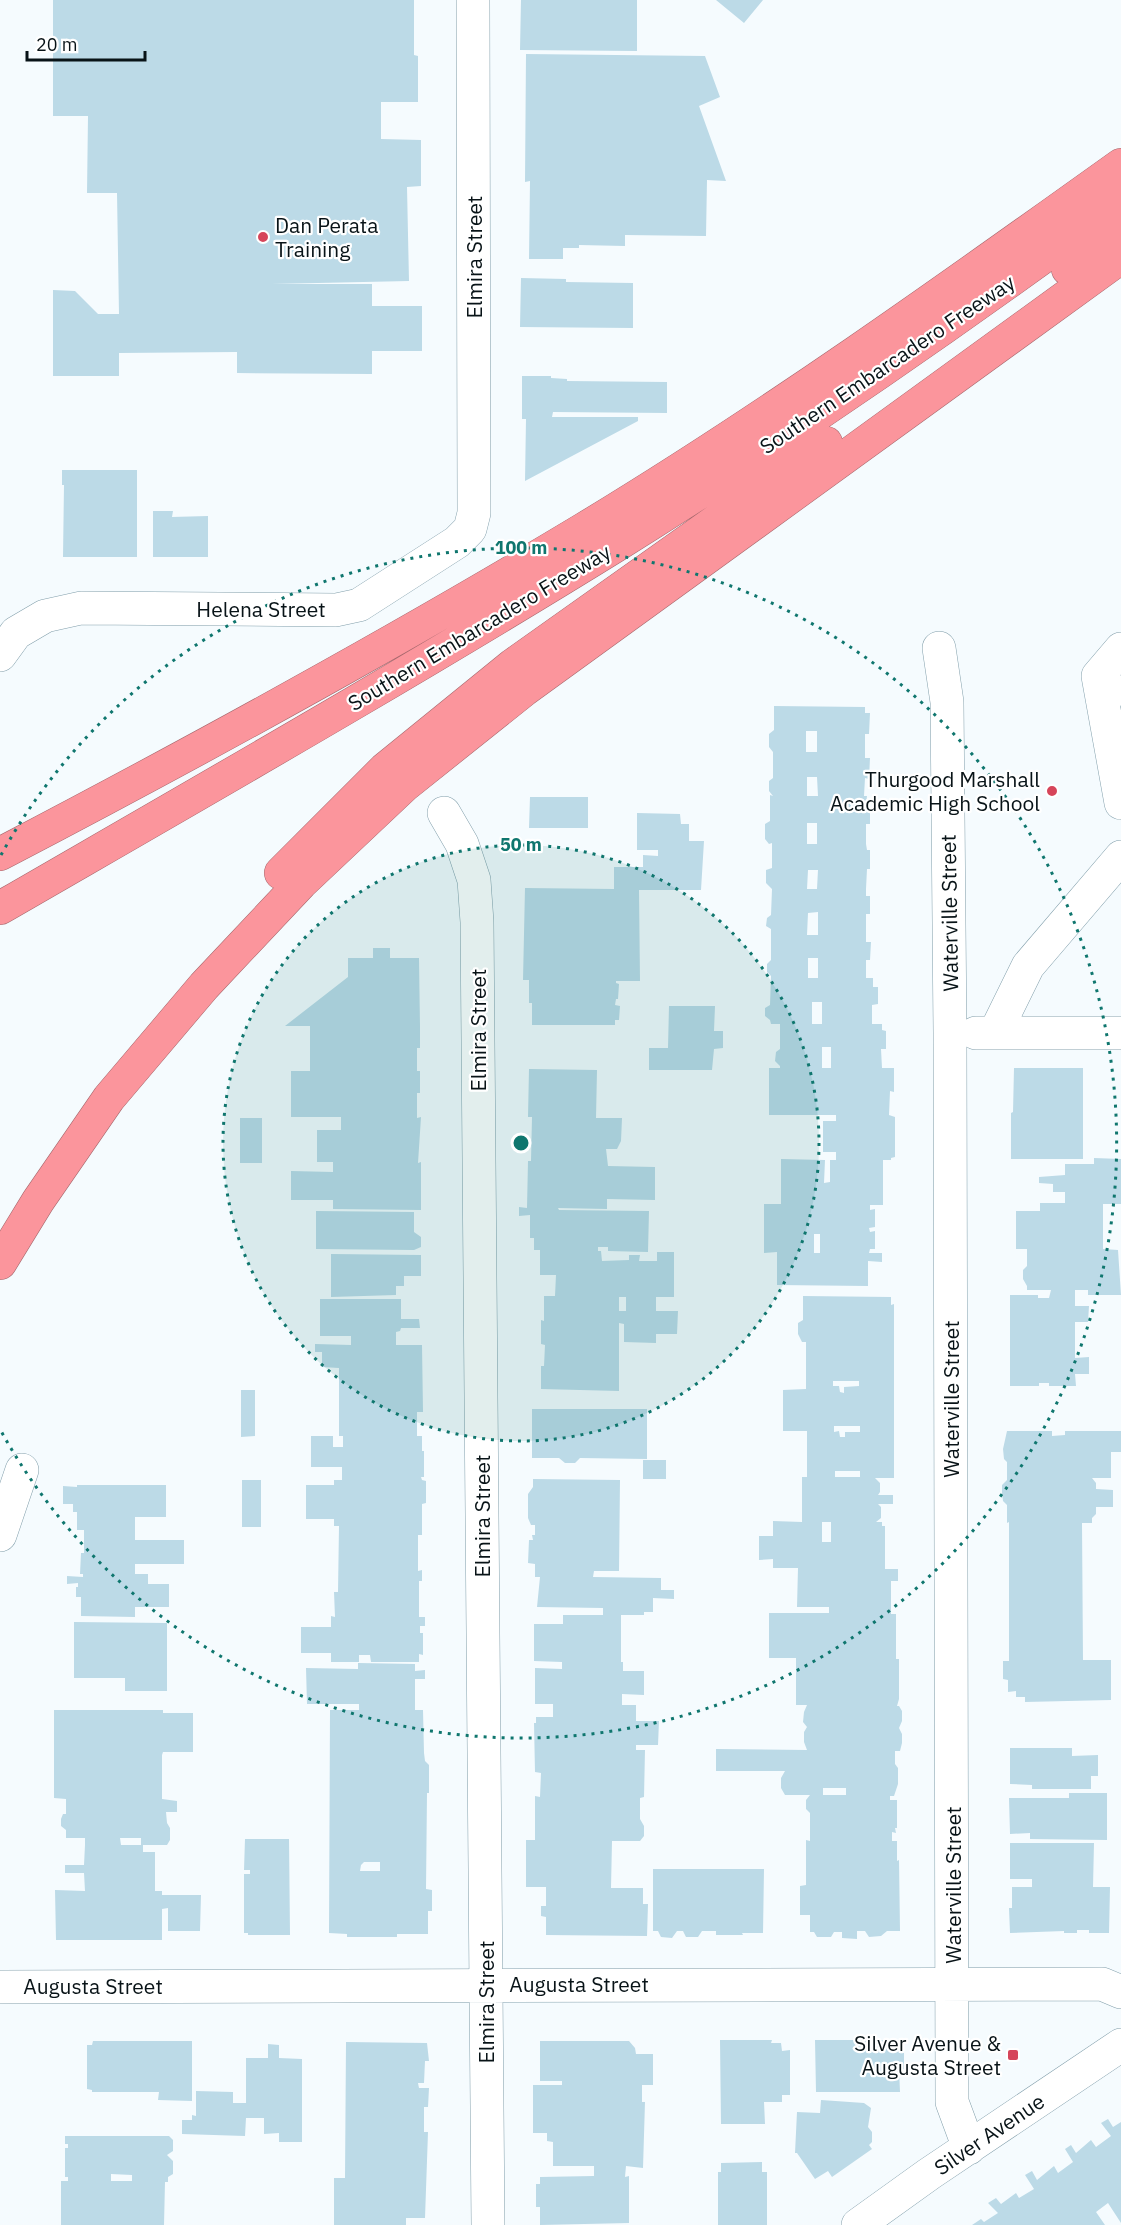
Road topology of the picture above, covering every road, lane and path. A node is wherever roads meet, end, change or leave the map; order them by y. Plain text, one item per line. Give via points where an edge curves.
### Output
1 (473, 0) edge
2 (1121, 165) edge
3 (1121, 200) edge
4 (1121, 228) edge
5 (1121, 257) edge
6 (474, 513) joint
7 (8, 644) edge
8 (939, 648) dead end
9 (1121, 649) edge
10 (1098, 676) junction
11 (1121, 699) edge
12 (1121, 803) edge
13 (444, 813) dead end
14 (0, 854) edge
15 (1121, 857) edge
16 (0, 908) edge
17 (950, 1033) junction
18 (995, 1033) junction
19 (1121, 1033) edge
20 (0, 1233) edge
21 (0, 1263) edge
22 (22, 1470) dead end
23 (0, 1535) edge
24 (486, 1984) junction
25 (953, 1984) junction
26 (0, 1987) edge
27 (1121, 1992) edge
28 (1121, 2045) edge
29 (969, 2148) junction
30 (488, 2225) edge
31 (858, 2225) edge

1 - 6 street, Elmira Street
2 - 14 highway, Southern Embarcadero Freeway via 741,430 584,529 276,707
3 - 16 highway, Southern Embarcadero Freeway via 914,347 617,544 442,651
4 - 20 highway via 513,665 385,769 286,867 104,1080
5 - 21 highway via 524,690 405,785 301,883 204,986 109,1098
6 - 7 street, Helena Street via 470,530 457,542 359,605 336,610 81,608 45,616
8 - 17 street, Waterville Street via 947,702
9 - 10 street
10 - 11 street
10 - 12 street
13 - 24 street, Elmira Street via 462,844 474,880 477,922
15 - 18 street via 1028,966
17 - 18 street
17 - 25 street, Waterville Street
18 - 19 street
22 - 23 street
24 - 25 street, Augusta Street
24 - 26 street, Augusta Street
24 - 30 street, Elmira Street
25 - 27 street, Augusta Street via 1102,1984
25 - 29 street, Waterville Street via 952,2102
28 - 29 street, Silver Avenue
29 - 31 street, Silver Avenue

